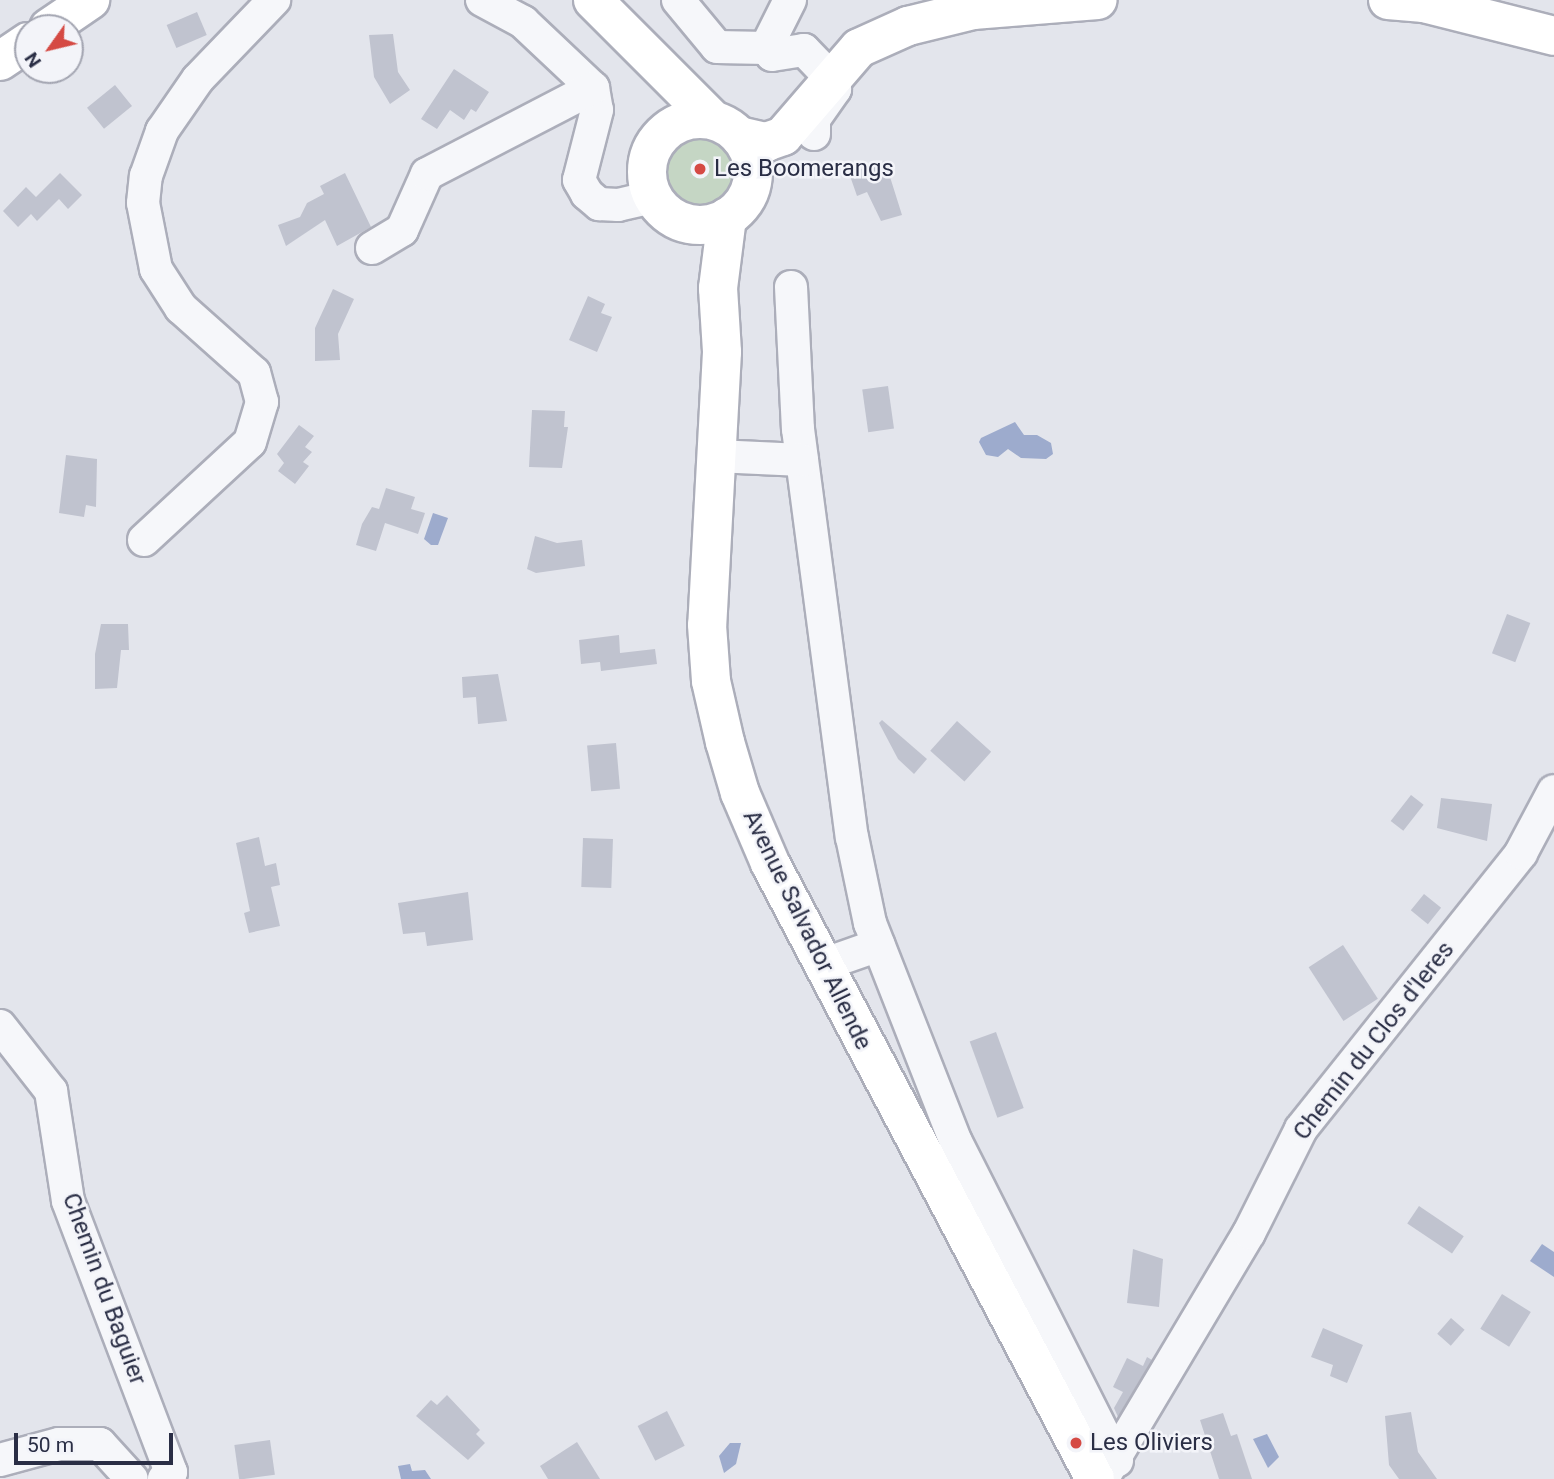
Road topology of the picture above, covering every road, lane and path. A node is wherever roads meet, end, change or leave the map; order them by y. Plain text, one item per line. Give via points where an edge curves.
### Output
1 (90, 0) edge
2 (274, 0) edge
3 (482, 0) edge
4 (593, 0) edge
5 (678, 0) edge
6 (790, 0) edge
7 (1098, 0) edge
8 (1388, 0) edge
9 (70, 14) edge
10 (941, 20) junction
11 (630, 33) junction
12 (1554, 36) edge
13 (766, 48) junction
14 (830, 77) junction
15 (593, 88) junction
16 (726, 128) junction
17 (814, 134) junction
18 (660, 136) junction
19 (737, 206) junction
20 (666, 208) junction
21 (372, 248) dead end
22 (791, 287) dead end
23 (718, 288) junction
24 (716, 456) junction
25 (802, 460) junction
26 (144, 540) dead end
27 (1554, 791) edge
28 (879, 945) junction
29 (822, 965) junction
30 (0, 1026) edge
31 (0, 1460) edge
32 (1104, 1473) edge
33 (132, 1479) edge
34 (164, 1479) edge

1 - 9 main road
2 - 26 street via 198,79 162,131 146,176 143,203 156,269 181,308 254,373 262,402 250,442
3 - 15 street via 523,22
4 - 11 main road
5 - 13 street via 717,47
6 - 13 street
7 - 10 main road via 973,10
8 - 12 main road via 1424,3
10 - 14 main road via 908,26 859,48
10 - 17 main road via 857,84
11 - 16 main road
11 - 18 main road via 652,93
13 - 14 street via 772,55 804,50
14 - 16 main road via 783,136 766,142
14 - 17 street via 835,89 814,119
15 - 20 street via 597,110 579,180 598,204
15 - 21 street via 427,174 402,230
16 - 18 main road via 684,121
16 - 19 main road via 752,164
17 - 19 main road
18 - 20 main road via 647,166
19 - 20 main road via 703,225
19 - 23 main road, Avenue Salvador Allende
20 - 23 main road, Avenue Salvador Allende
22 - 25 street
23 - 24 main road, Avenue Salvador Allende via 722,352
24 - 25 street
24 - 29 main road, Avenue Salvador Allende via 708,563 711,681 740,793
25 - 28 street via 852,837
27 - 32 street, Chemin du Clos d'Ieres via 1521,853 1301,1129 1249,1233
28 - 29 street
28 - 32 street via 956,1142
29 - 32 main road, Avenue Salvador Allende
30 - 34 street, Chemin du Baguier via 51,1091 68,1200 166,1460 170,1472
31 - 33 street via 59,1444 100,1444

